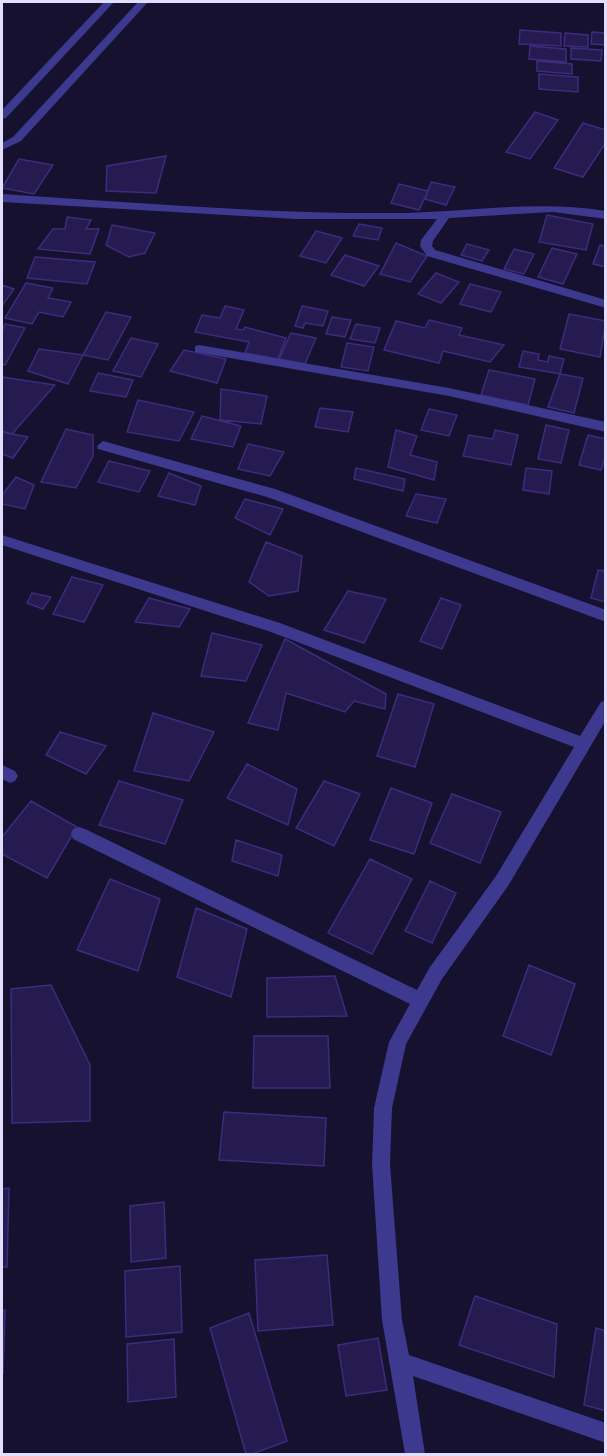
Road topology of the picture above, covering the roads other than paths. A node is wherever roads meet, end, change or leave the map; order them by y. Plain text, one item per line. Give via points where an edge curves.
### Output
1 (109, 2) edge
2 (143, 2) edge
3 (2, 116) edge
4 (2, 147) edge
5 (2, 198) edge
6 (606, 215) edge
7 (446, 216) junction
8 (606, 304) edge
9 (199, 349) dead end
10 (606, 428) edge
11 (103, 446) dead end
12 (2, 540) edge
13 (606, 616) edge
14 (606, 706) edge
15 (584, 744) junction
16 (79, 834) dead end
17 (421, 1002) junction
18 (401, 1362) junction
19 (606, 1433) edge
20 (415, 1455) edge

1 - 3 street
2 - 4 street via 17,139
5 - 7 street via 316,216
6 - 7 street via 579,209 537,208
7 - 8 street via 427,240 431,253
9 - 10 street via 449,392
11 - 13 street via 270,493
12 - 15 street via 275,627
14 - 15 street
15 - 17 street via 502,881 436,974
16 - 17 street
17 - 18 street via 398,1041 383,1108 381,1164 386,1254 392,1320
18 - 19 street
18 - 20 street

